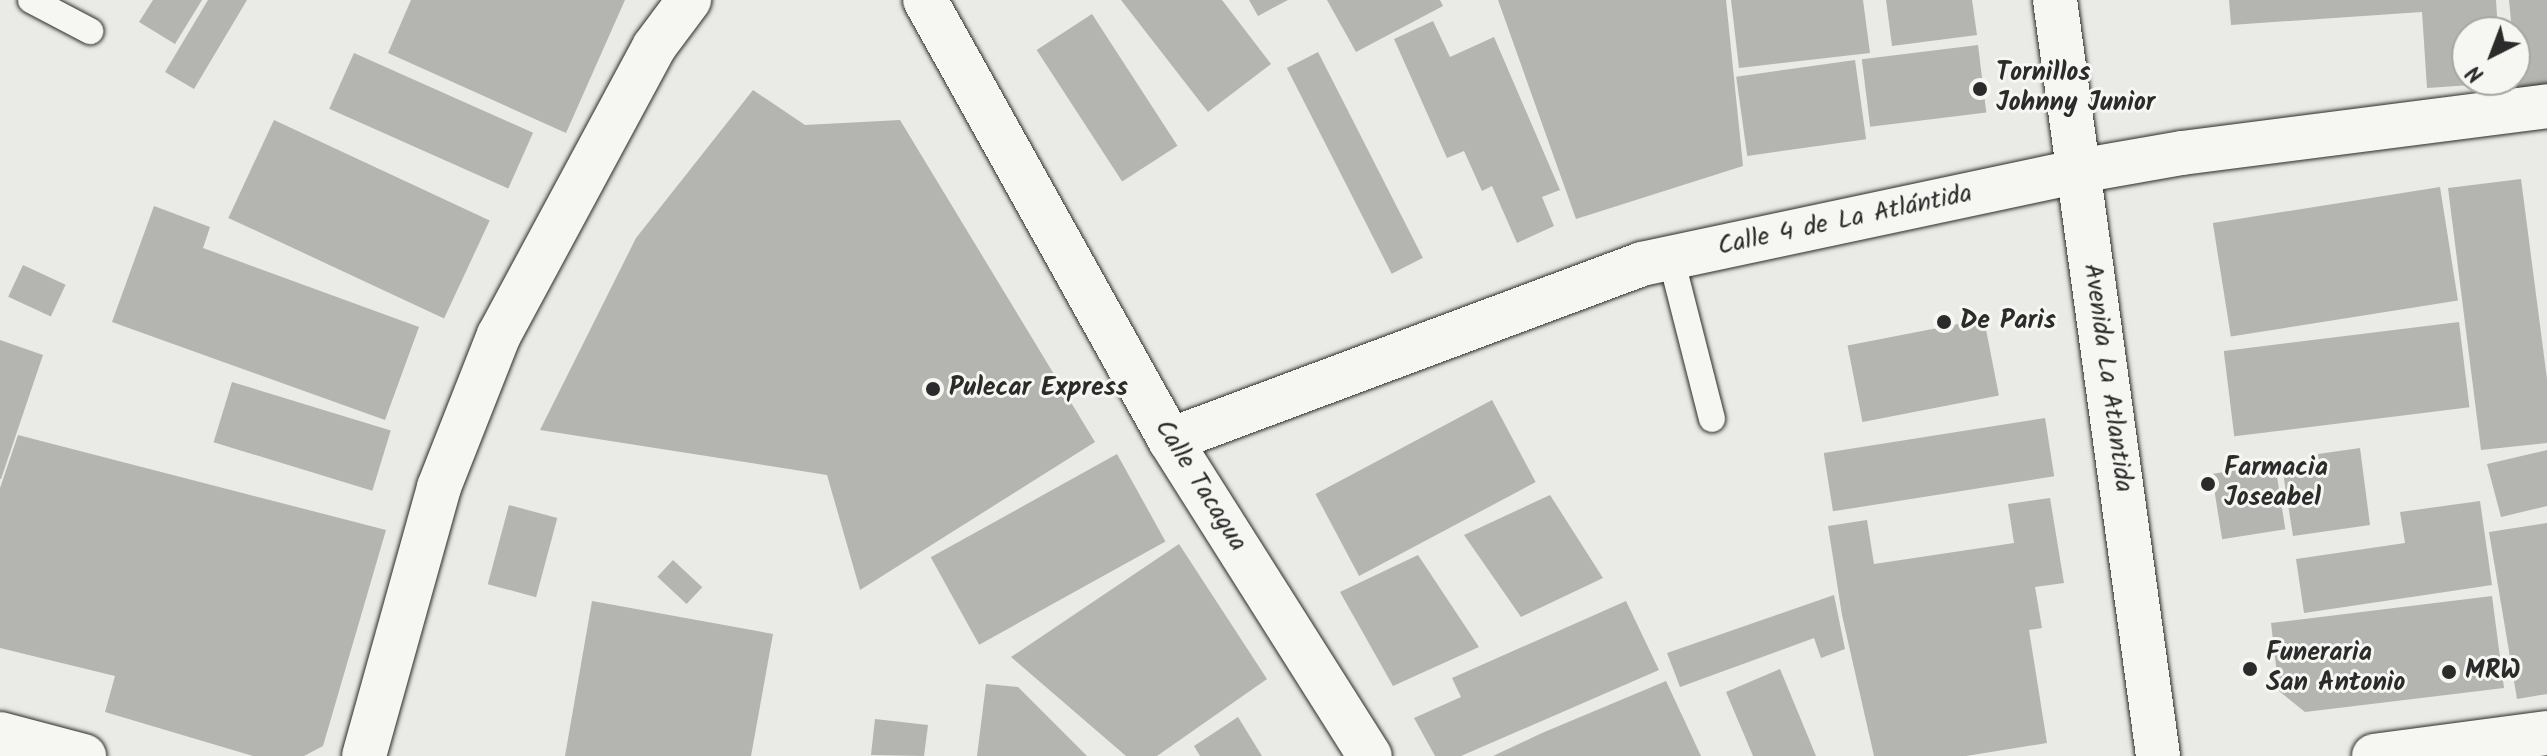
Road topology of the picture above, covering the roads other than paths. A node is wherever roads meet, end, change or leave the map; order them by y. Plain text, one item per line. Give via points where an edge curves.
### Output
1 (31, 0) edge
2 (689, 0) edge
3 (925, 0) edge
4 (2055, 0) edge
5 (90, 31) dead end
6 (2547, 106) edge
7 (2079, 171) junction
8 (1671, 258) junction
9 (1712, 419) dead end
10 (1170, 440) junction
11 (2547, 733) edge
12 (0, 734) edge
13 (84, 756) edge
14 (364, 756) edge
15 (1370, 756) edge
16 (2158, 756) edge
17 (2374, 756) edge

1 - 5 lane
2 - 14 street via 654,47 499,335 439,487
3 - 10 street, Calle Tacagua
4 - 7 street, Avenida La Atlantida
6 - 7 street, Calle 4 de La Atlántida
7 - 8 street, Calle 4 de La Atlántida
7 - 16 street, Avenida La Atlantida
8 - 9 lane
8 - 10 street, Calle 4 de La Atlántida via 1642,264
10 - 15 street, Calle Tacagua
11 - 17 street
12 - 13 street

